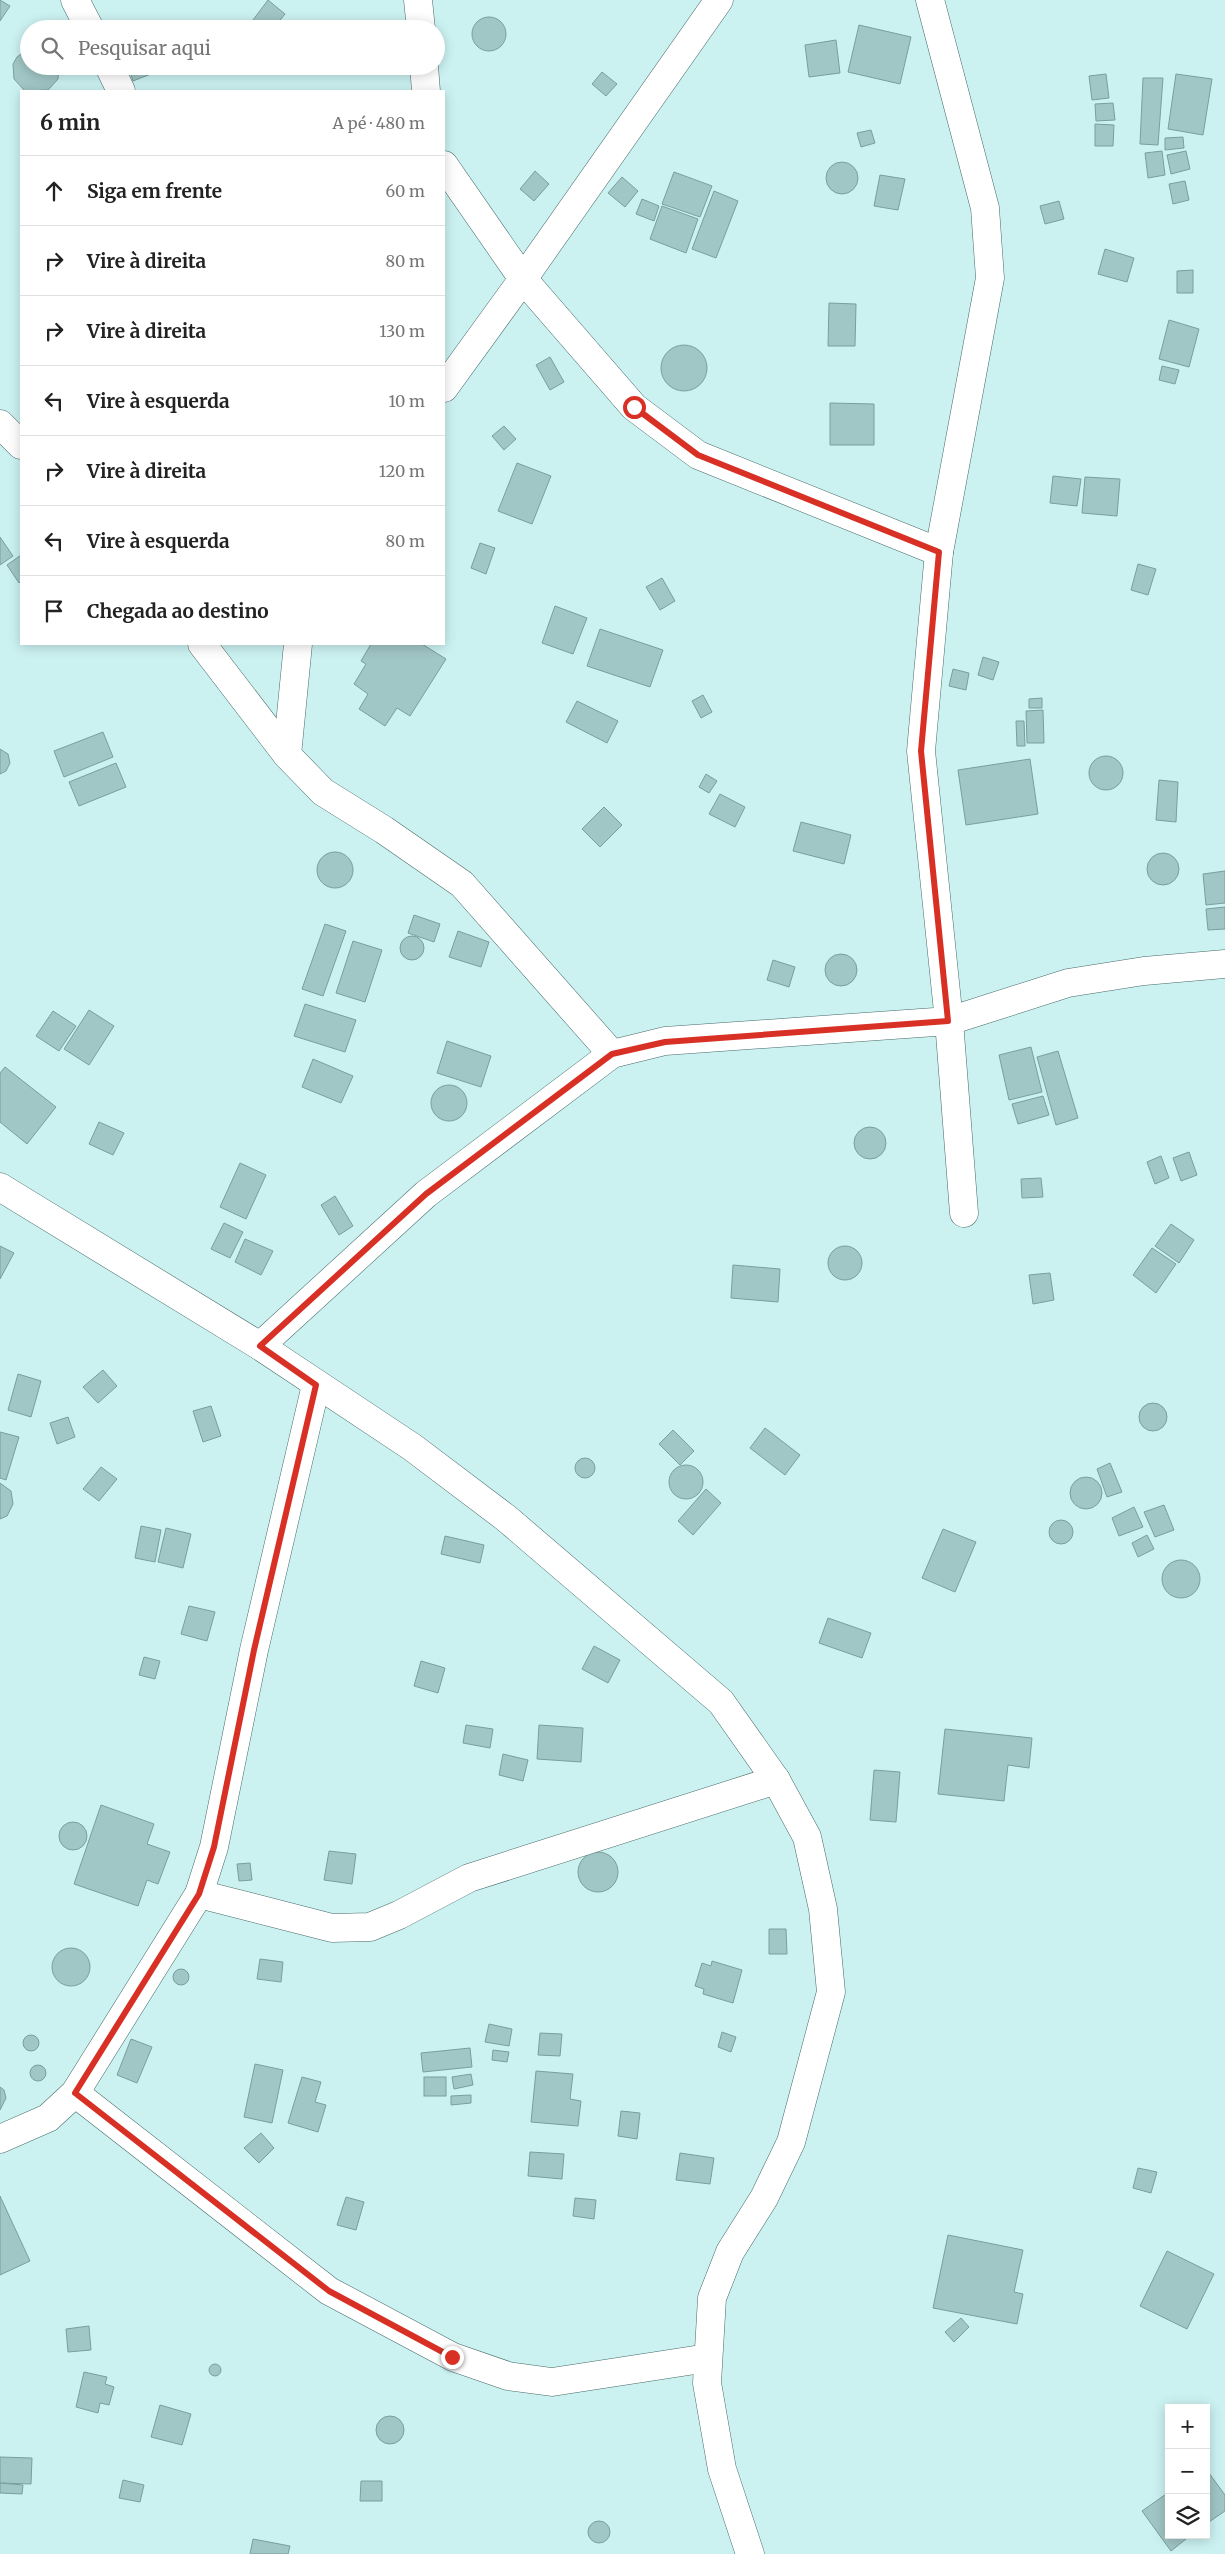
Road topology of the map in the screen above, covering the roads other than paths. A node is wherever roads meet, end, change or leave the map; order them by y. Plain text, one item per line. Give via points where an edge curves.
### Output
1 (75, 0) edge
2 (418, 0) edge
3 (719, 0) edge
4 (930, 0) edge
5 (85, 20) edge
6 (420, 20) edge
7 (113, 75) edge
8 (425, 75) edge
9 (120, 90) edge
10 (426, 90) edge
11 (445, 166) edge
12 (523, 279) junction
13 (445, 387) edge
14 (0, 424) edge
15 (20, 444) edge
16 (939, 552) junction
17 (203, 645) edge
18 (298, 645) edge
19 (287, 755) junction
20 (1225, 964) edge
21 (948, 1021) junction
22 (612, 1054) junction
23 (0, 1187) edge
24 (964, 1213) dead end
25 (260, 1346) junction
26 (316, 1385) junction
27 (776, 1780) junction
28 (199, 1894) junction
29 (75, 2093) junction
30 (0, 2139) edge
31 (708, 2358) junction
32 (750, 2554) edge

1 - 5 street
2 - 6 street
3 - 12 street
4 - 16 street via 985,208 990,278
7 - 9 street
8 - 10 street
11 - 12 street
12 - 13 street
12 - 16 street via 634,407 698,455
14 - 15 street
16 - 21 street via 921,751
17 - 19 street
18 - 19 street
19 - 22 street via 324,792 462,884
20 - 21 street via 1144,971 1068,983
21 - 22 street via 665,1042
21 - 24 street
22 - 25 street via 426,1194
23 - 25 street
25 - 26 street
26 - 27 street via 412,1447 506,1518 721,1702
26 - 28 street via 254,1650 214,1847
27 - 28 street via 469,1878 370,1927 332,1928
27 - 31 street via 807,1837 823,1909 831,1992 791,2142 764,2198 730,2252 712,2298
28 - 29 street
29 - 30 street via 48,2118
29 - 31 street via 329,2291 452,2357 508,2376 552,2382
31 - 32 street via 707,2383 722,2469

